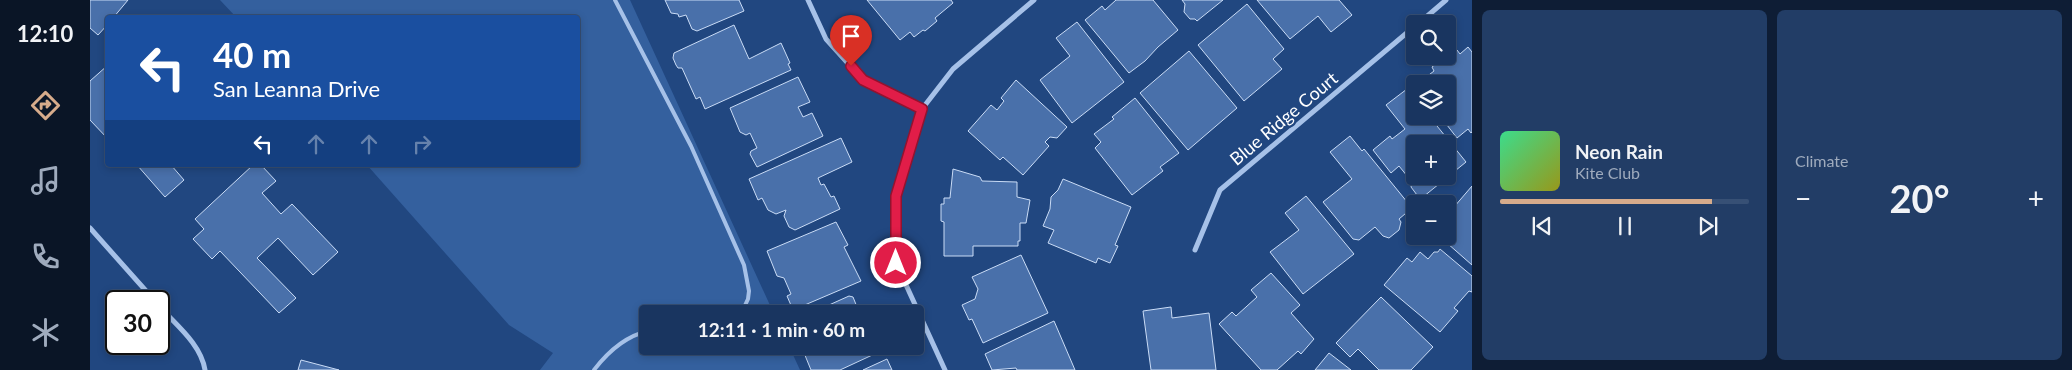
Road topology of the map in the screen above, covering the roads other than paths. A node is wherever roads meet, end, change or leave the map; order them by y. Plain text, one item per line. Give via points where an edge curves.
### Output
1 (615, 0) edge
2 (808, 0) edge
3 (1034, 0) edge
4 (1446, 0) edge
5 (1428, 15) edge
6 (1406, 33) edge
7 (922, 109) junction
8 (90, 228) edge
9 (1195, 250) dead end
10 (145, 290) edge
11 (745, 305) edge
12 (170, 317) edge
13 (639, 334) edge
14 (205, 370) edge
15 (594, 370) edge
16 (945, 370) edge

1 - 11 lane via 691,146 744,265 749,290
2 - 7 street via 826,39 863,80
3 - 7 street via 953,69
4 - 5 street, Blue Ridge Court
6 - 9 street, Blue Ridge Court via 1220,190
7 - 16 street via 896,196 896,263
8 - 10 street
12 - 14 street via 196,344
13 - 15 lane via 617,346

